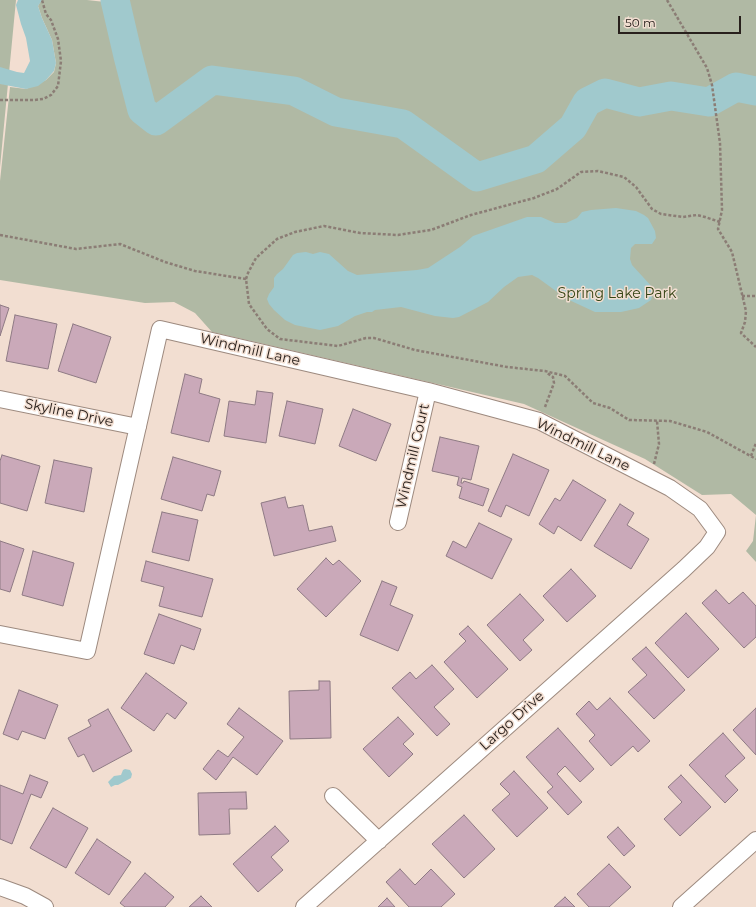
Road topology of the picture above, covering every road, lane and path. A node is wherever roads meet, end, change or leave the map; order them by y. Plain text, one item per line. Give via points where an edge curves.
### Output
1 (42, 0) edge
2 (667, 0) edge
3 (0, 100) edge
4 (720, 222) junction
5 (0, 235) edge
6 (246, 279) junction
7 (742, 296) junction
8 (756, 296) edge
9 (756, 347) edge
10 (545, 371) junction
11 (428, 391) junction
12 (0, 399) edge
13 (539, 421) junction
14 (656, 421) junction
15 (138, 428) junction
16 (756, 443) edge
17 (751, 456) junction
18 (756, 459) edge
19 (651, 478) junction
20 (398, 522) dead end
21 (717, 532) joint
22 (0, 634) edge
23 (333, 796) dead end
24 (756, 840) edge
25 (379, 841) junction
26 (0, 887) edge
27 (44, 907) edge
28 (304, 907) edge
29 (681, 907) edge

1 - 3 path via 58,39 61,61 58,86 51,95 43,99
2 - 4 path via 707,68 712,85 720,142
4 - 6 path via 697,215 682,217 661,214 652,210 636,187 624,178 598,171 581,172 557,189 534,198 476,213 431,230 398,235 360,233 324,226 295,232 277,239 256,258
4 - 7 path via 718,229 732,252
5 - 6 path via 76,250 120,244 195,271
6 - 10 path via 249,304 267,329 280,338 338,346 374,338 415,350 507,367
7 - 8 path
7 - 9 path via 746,311 741,333
10 - 13 path via 553,377 554,383
10 - 14 path via 565,376 593,403 610,408 629,420
11 - 13 street, Windmill Lane
11 - 15 street, Windmill Lane via 160,329
11 - 20 street, Windmill Court
12 - 15 street, Skyline Drive
13 - 19 street, Windmill Lane
14 - 17 path via 670,421 707,432
14 - 19 path via 659,444
15 - 22 street, Windmill Lane via 87,651
16 - 17 path
17 - 18 path
19 - 21 street, Windmill Lane via 700,509
21 - 25 street, Largo Drive via 684,569
23 - 25 street
24 - 29 street
25 - 28 street, Largo Drive
26 - 27 street via 25,896

